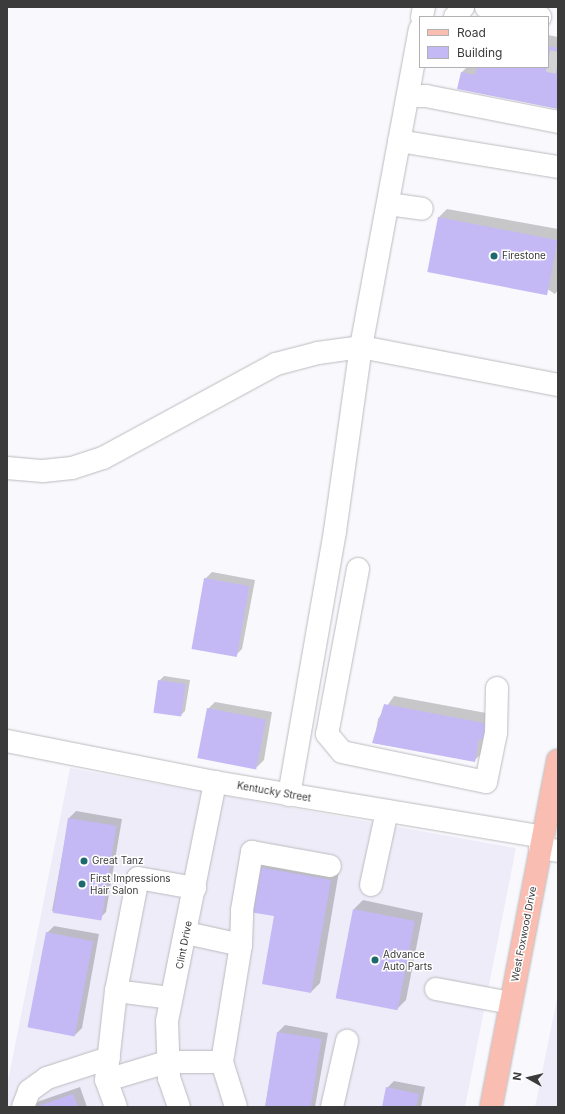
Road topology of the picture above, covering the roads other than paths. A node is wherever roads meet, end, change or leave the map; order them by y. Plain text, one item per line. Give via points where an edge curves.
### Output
1 (463, 7) edge
2 (486, 7) edge
3 (456, 16) edge
4 (535, 16) edge
5 (419, 35) edge
6 (408, 96) junction
7 (558, 122) edge
8 (400, 141) junction
9 (558, 167) edge
10 (388, 204) junction
11 (422, 209) dead end
12 (361, 347) junction
13 (558, 385) edge
14 (7, 468) edge
15 (358, 569) dead end
16 (497, 688) dead end
17 (7, 741) edge
18 (558, 760) edge
19 (215, 782) junction
20 (289, 794) junction
21 (387, 811) junction
22 (547, 845) edge
23 (330, 866) dead end
24 (371, 885) dead end
25 (195, 888) junction
26 (186, 933) junction
27 (241, 945) junction
28 (436, 989) dead end
29 (116, 991) junction
30 (171, 998) junction
31 (511, 1004) junction
32 (347, 1041) dead end
33 (109, 1058) junction
34 (167, 1062) junction
35 (222, 1062) junction
36 (107, 1080) junction
37 (333, 1104) edge
38 (23, 1107) edge
39 (116, 1107) edge
40 (179, 1107) edge
41 (236, 1107) edge
42 (491, 1107) edge

1 - 3 street
2 - 4 street
5 - 6 street
6 - 7 street via 426,96
6 - 8 street
8 - 9 street
8 - 10 street
10 - 11 street
10 - 12 street
12 - 13 street
12 - 14 street via 276,364 103,458 72,468 43,471
12 - 20 street via 335,531
15 - 16 street via 326,734 342,752 486,782 496,734
17 - 19 street, Kentucky Street
18 - 22 main road, West Foxwood Drive
19 - 20 street, Kentucky Street
19 - 25 street, Clint Drive
20 - 21 street, Kentucky Street
21 - 22 street, Kentucky Street
21 - 24 street
22 - 31 main road, West Foxwood Drive
23 - 27 street via 252,852 242,910
25 - 26 street, Clint Drive
25 - 29 street via 138,878
26 - 27 street
26 - 30 street, Clint Drive
27 - 35 street
28 - 31 street
29 - 30 street
29 - 33 street
30 - 34 street, Clint Drive via 167,1021
31 - 42 main road, West Foxwood Drive
32 - 37 street
33 - 36 street
33 - 38 street via 47,1078 29,1091
34 - 35 street
34 - 36 street
34 - 40 street, Clint Drive
35 - 41 street
36 - 39 street

